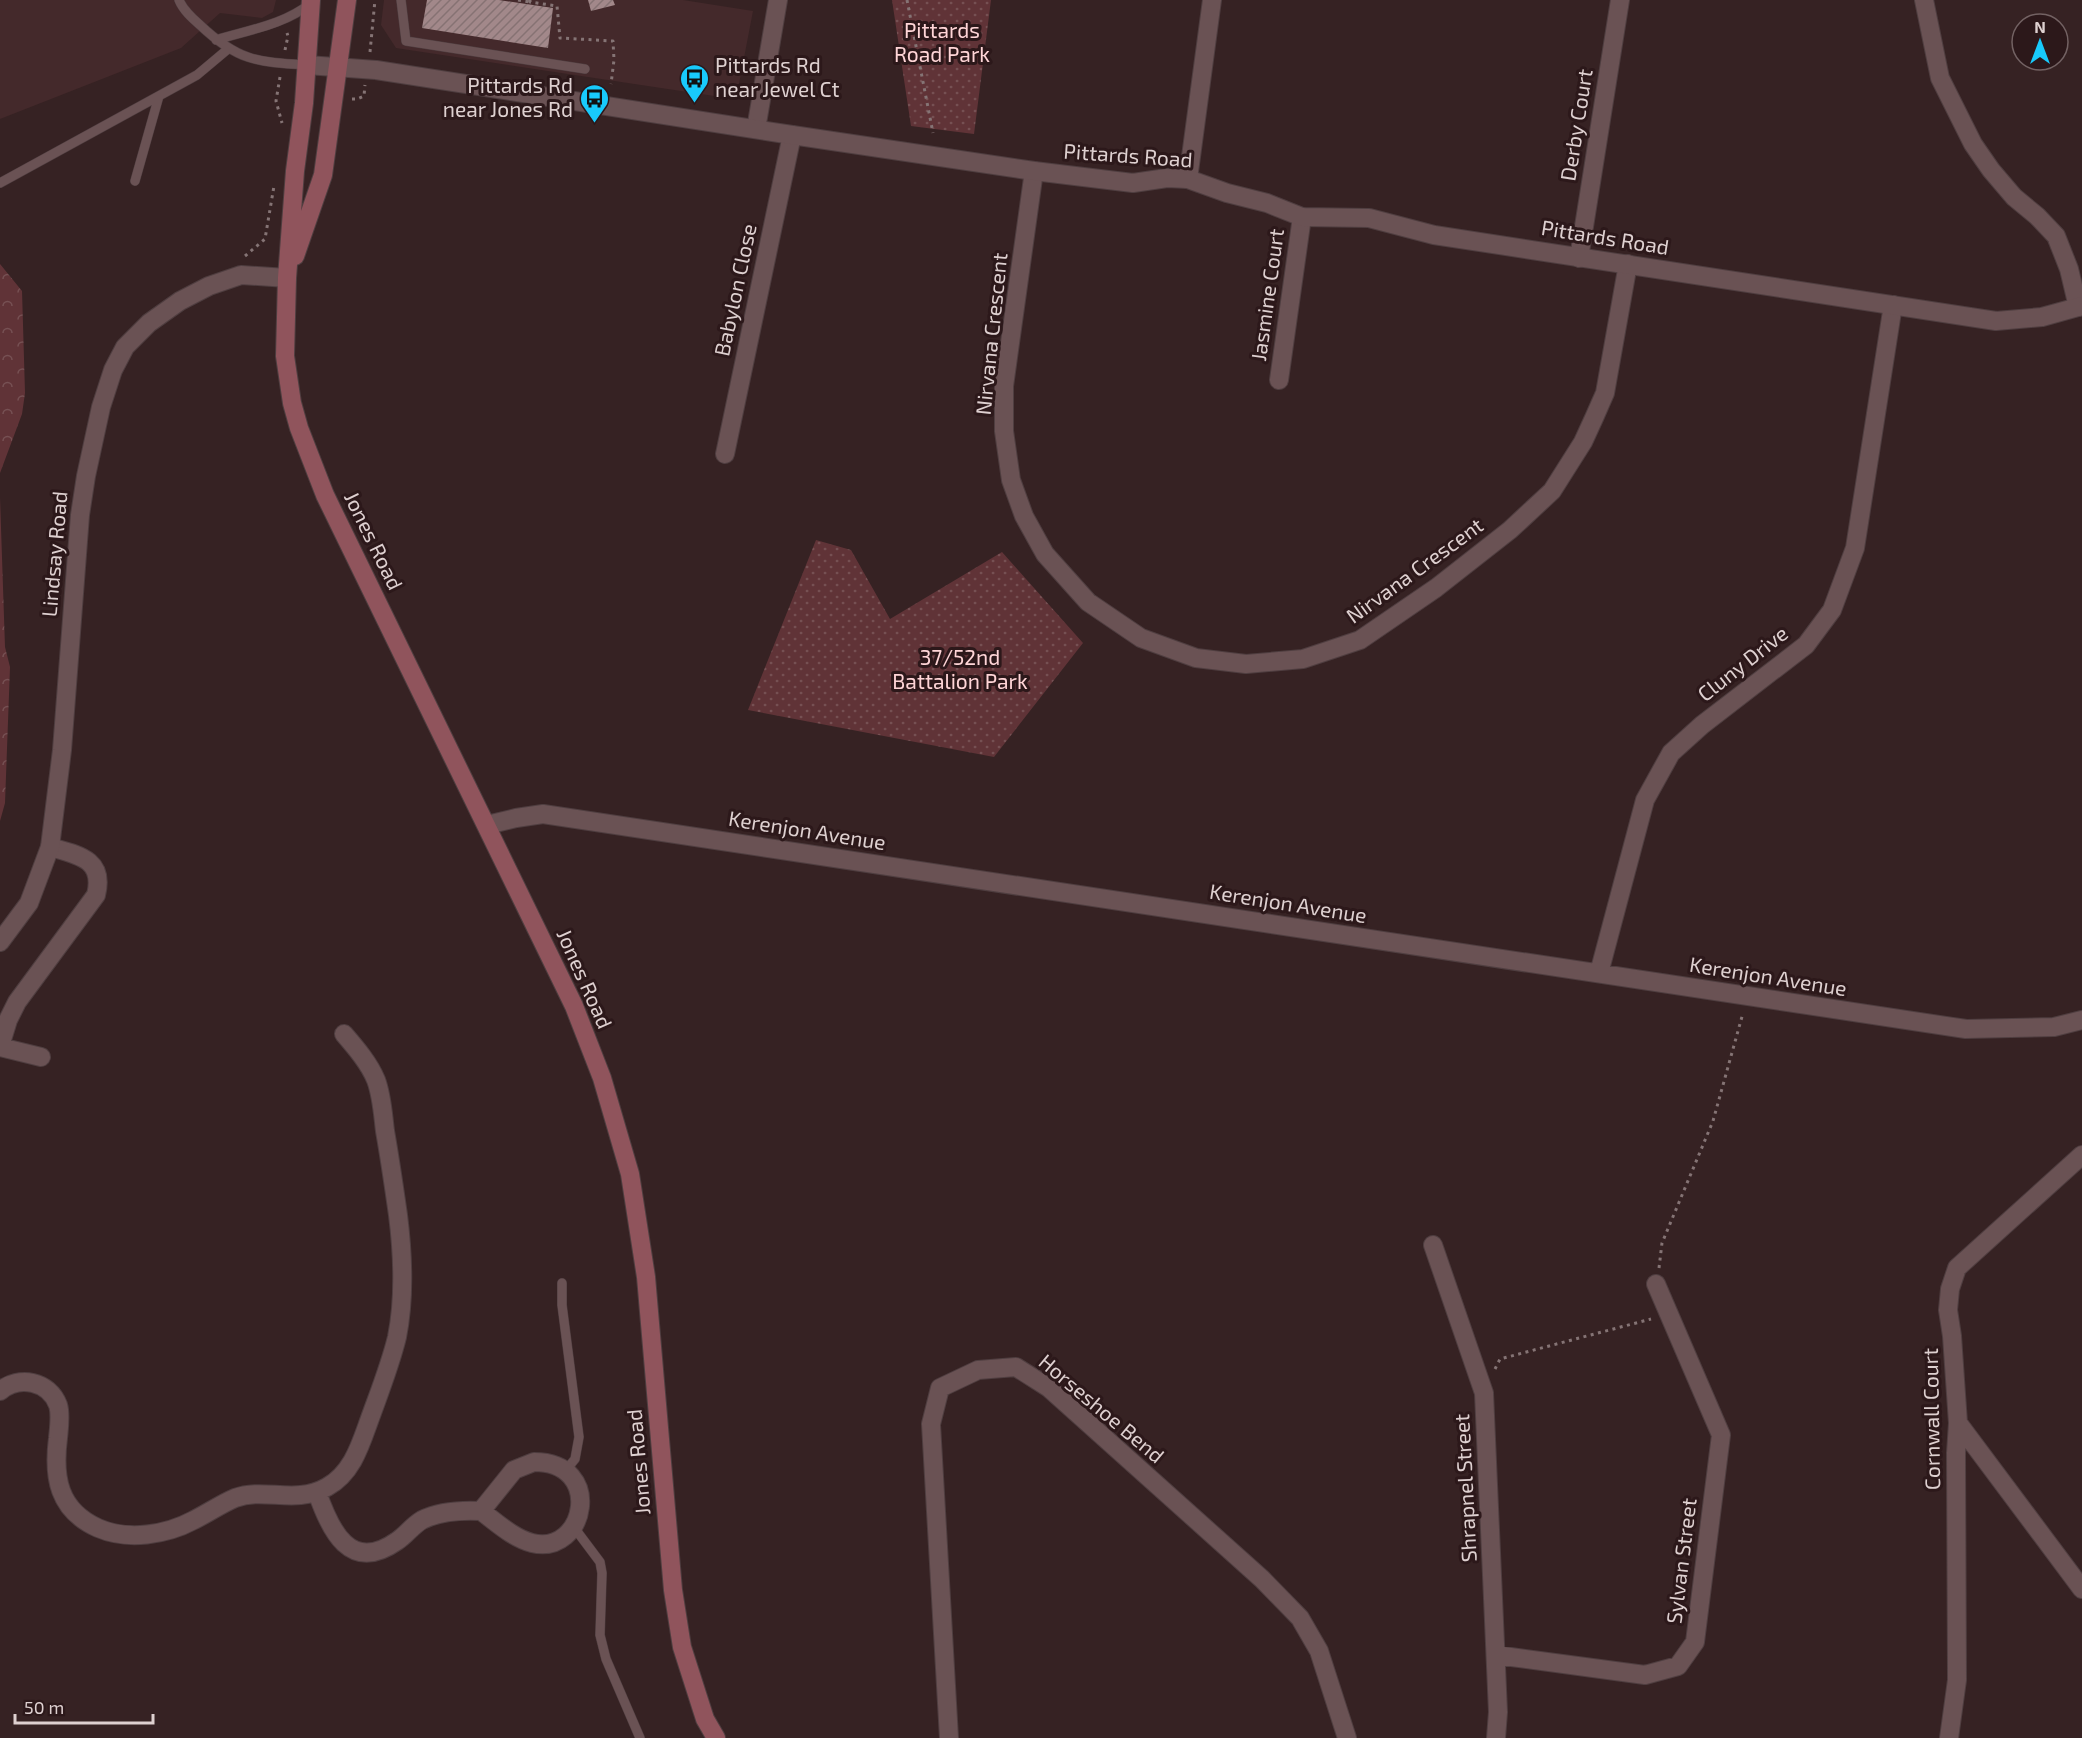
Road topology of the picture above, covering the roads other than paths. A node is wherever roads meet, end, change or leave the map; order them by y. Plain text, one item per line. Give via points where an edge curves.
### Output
1 (179, 0) edge
2 (347, 0) edge
3 (401, 0) edge
4 (778, 0) edge
5 (1212, 0) edge
6 (1620, 0) edge
7 (1924, 0) edge
8 (311, 2) edge
9 (216, 40) junction
10 (228, 49) junction
11 (307, 65) junction
12 (339, 66) junction
13 (585, 69) dead end
14 (159, 96) junction
15 (756, 129) junction
16 (792, 135) junction
17 (1034, 171) junction
18 (1188, 179) junction
19 (135, 181) dead end
20 (0, 183) edge
21 (1302, 217) junction
22 (1579, 258) junction
23 (1628, 264) junction
24 (287, 278) junction
25 (1893, 305) junction
26 (2080, 307) edge
27 (1279, 380) dead end
28 (725, 454) dead end
29 (487, 825) junction
30 (50, 847) junction
31 (0, 942) edge
32 (1599, 974) junction
33 (2082, 1020) edge
34 (345, 1034) dead end
35 (0, 1047) edge
36 (41, 1057) dead end
37 (2082, 1155) edge
38 (1433, 1245) dead end
39 (562, 1284) dead end
40 (1656, 1284) road end
41 (0, 1391) edge
42 (1958, 1423) junction
43 (566, 1470) junction
44 (317, 1492) junction
45 (481, 1511) junction
46 (573, 1526) junction
47 (2082, 1589) edge
48 (1496, 1655) junction
49 (640, 1738) edge
50 (716, 1738) edge
51 (949, 1738) edge
52 (1347, 1738) edge
53 (1496, 1738) edge
54 (1949, 1738) edge

1 - 9 lane
2 - 12 main road, Jones Road
3 - 13 lane via 406,41
4 - 15 street
5 - 18 street
6 - 22 street, Derby Court
7 - 26 street via 1940,78 1973,144 2014,197 2056,236
8 - 9 lane via 281,21
8 - 11 main road, Jones Road
9 - 10 lane
10 - 11 lane via 252,59
10 - 14 lane via 197,75
11 - 12 street, Pittards Road
11 - 24 main road, Jones Road
12 - 15 street, Pittards Road
12 - 24 main road, Jones Road via 323,175
14 - 19 lane
14 - 20 lane
15 - 16 street, Pittards Road
16 - 17 street, Pittards Road
16 - 28 street, Babylon Close
17 - 18 street, Pittards Road via 1134,183
17 - 23 street, Nirvana Crescent via 1004,386 1004,431 1011,480 1024,516 1045,554 1088,602 1141,638 1196,658 1246,664 1303,659 1360,640 1436,588 1510,530 1552,491 1594,418 1605,393
18 - 21 street, Pittards Road
21 - 22 street, Pittards Road via 1369,218 1434,235
21 - 27 street, Jasmine Court
22 - 23 street, Pittards Road
23 - 25 street, Pittards Road
24 - 29 main road, Jones Road via 286,365 292,403 308,455
24 - 30 street, Lindsay Road via 241,275 180,301 149,323 125,347 112,370 80,515 62,750
25 - 26 street, Pittards Road via 1996,321 2042,317
25 - 32 street, Cluny Drive via 1855,548 1832,609 1806,645 1671,753 1645,800
29 - 32 street, Kerenjon Avenue via 543,814
29 - 50 main road, Jones Road via 574,1006 602,1078 630,1174 646,1277 673,1590 682,1647 705,1719
30 - 31 street, Lindsay Road via 28,903
30 - 35 street via 88,860 98,874 99,884 96,895 17,1002
32 - 33 street, Kerenjon Avenue via 1966,1029 2054,1027
34 - 44 street via 376,1081 398,1217 402,1297 387,1371 356,1455 343,1475
35 - 36 street
37 - 42 street, Cornwall Court via 1957,1268 1948,1310
38 - 48 street, Shrapnel Street via 1484,1393
39 - 43 lane via 579,1437 575,1459
40 - 48 street, Sylvan Street via 1720,1435 1695,1642 1678,1666 1645,1675
41 - 44 street via 26,1381 51,1394 58,1406 57,1482 63,1499 99,1528 123,1534 173,1530 237,1497
42 - 47 street
42 - 54 street, Cornwall Court via 1957,1680
43 - 45 street via 546,1462 524,1465 514,1470
43 - 46 street via 579,1486 581,1502
44 - 45 street via 335,1534 346,1546 358,1551 373,1552 387,1547 422,1520 439,1514
45 - 46 street via 518,1538 533,1543 546,1544 567,1534
46 - 49 lane via 600,1562 600,1635 606,1659
48 - 53 street, Shrapnel Street
51 - 52 street, Horseshoe Bend via 931,1424 940,1388 978,1370 1016,1367 1049,1388 1262,1579 1300,1618 1319,1652

